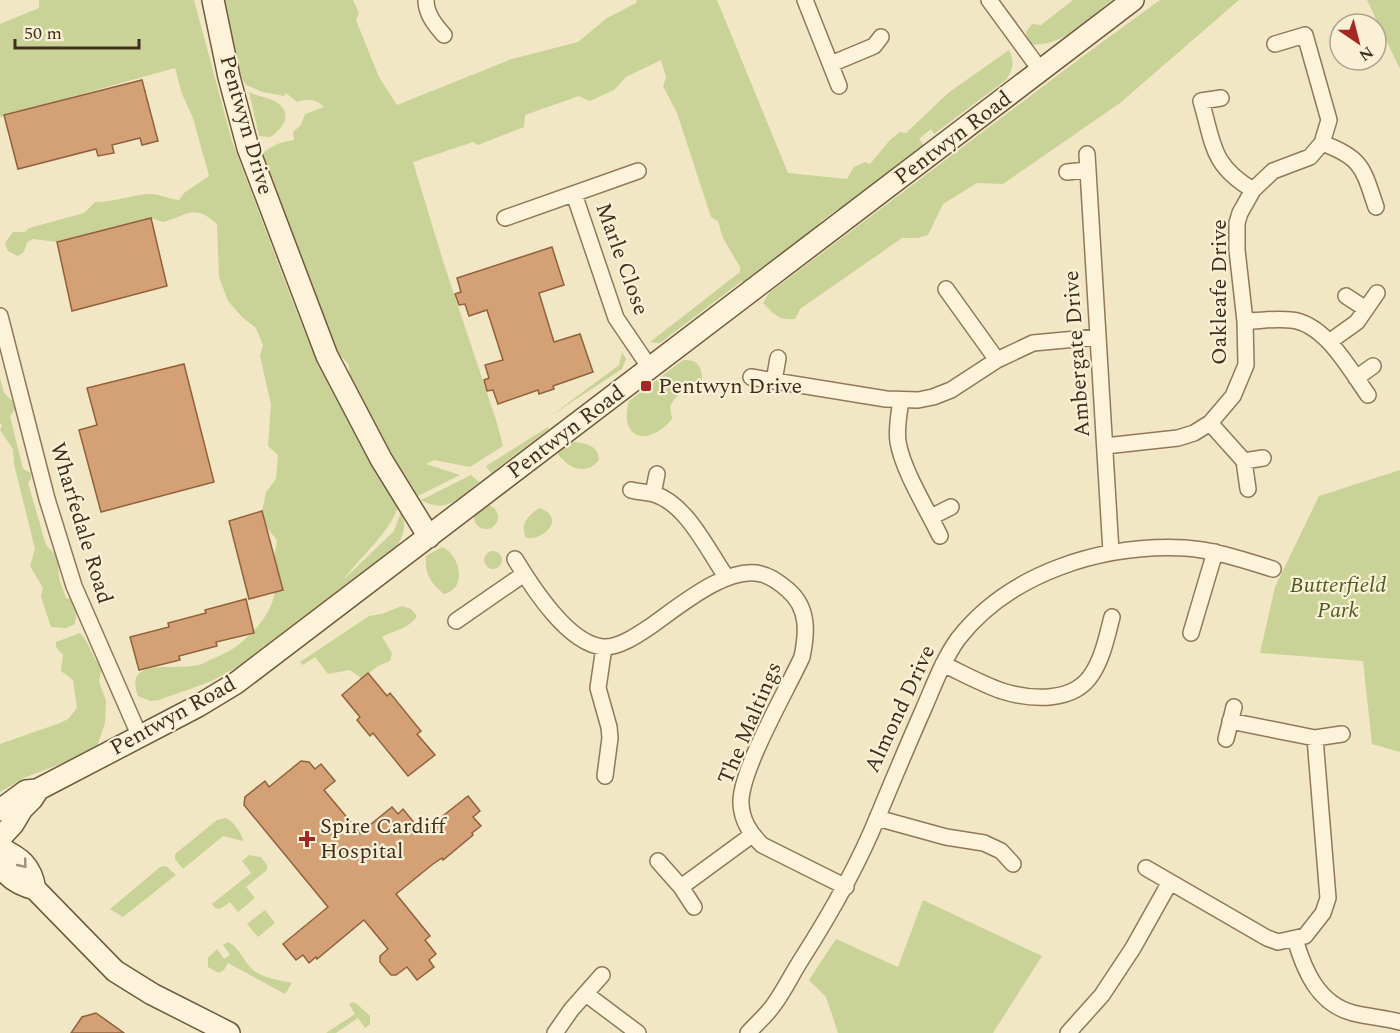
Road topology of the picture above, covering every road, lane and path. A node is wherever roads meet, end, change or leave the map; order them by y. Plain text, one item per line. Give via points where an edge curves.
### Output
1 (213, 0) edge
2 (426, 0) edge
3 (805, 0) edge
4 (989, 0) edge
5 (1133, 0) edge
6 (444, 35) dead end
7 (881, 37) dead end
8 (1275, 44) dead end
9 (831, 64) junction
10 (1041, 71) junction
11 (839, 86) dead end
12 (1221, 98) dead end
13 (1322, 144) junction
14 (1087, 154) dead end
15 (1088, 170) junction
16 (638, 171) dead end
17 (1067, 172) dead end
18 (1253, 190) junction
19 (574, 194) junction
20 (1376, 207) dead end
21 (505, 218) dead end
22 (946, 289) dead end
23 (1377, 293) dead end
24 (1346, 296) dead end
25 (1366, 309) junction
26 (0, 316) edge
27 (1245, 321) junction
28 (1098, 337) junction
29 (1329, 342) junction
30 (778, 358) dead end
31 (998, 360) junction
32 (1373, 366) dead end
33 (650, 368) junction
34 (751, 377) dead end
35 (1356, 378) junction
36 (774, 381) junction
37 (1368, 395) dead end
38 (901, 400) junction
39 (1210, 423) junction
40 (1105, 446) junction
41 (1263, 458) dead end
42 (1244, 461) junction
43 (657, 474) dead end
44 (1248, 489) dead end
45 (631, 490) dead end
46 (653, 494) junction
47 (951, 507) dead end
48 (931, 517) junction
49 (940, 536) dead end
50 (429, 537) junction
51 (1112, 552) junction
52 (1215, 552) junction
53 (515, 559) dead end
54 (1273, 569) dead end
55 (524, 574) junction
56 (727, 578) junction
57 (1112, 617) dead end
58 (456, 621) dead end
59 (1191, 633) dead end
60 (603, 647) junction
61 (943, 664) junction
62 (1342, 734) dead end
63 (140, 736) junction
64 (1315, 738) junction
65 (1226, 739) dead end
66 (605, 776) dead end
67 (37, 790) junction
68 (0, 810) edge
69 (877, 818) junction
70 (752, 835) junction
71 (0, 838) edge
72 (0, 848) edge
73 (658, 861) dead end
74 (0, 862) edge
75 (1013, 864) dead end
76 (1146, 868) dead end
77 (1170, 882) junction
78 (681, 887) junction
79 (846, 887) junction
80 (34, 889) junction
81 (694, 907) dead end
82 (1295, 939) junction
83 (602, 975) dead end
84 (586, 994) junction
85 (1400, 1022) edge
86 (1383, 1026) edge
87 (220, 1031) edge
88 (555, 1033) edge
89 (638, 1033) edge
90 (748, 1033) edge
91 (1068, 1033) edge

1 - 50 street, Pentwyn Drive via 248,148 327,356 381,459
2 - 6 street via 433,23
3 - 9 street
4 - 10 street
5 - 10 street, Pentwyn Road
7 - 9 street via 873,46
8 - 13 street via 1305,35 1329,120
9 - 11 street
10 - 33 street, Pentwyn Road
12 - 18 street via 1201,101 1218,159 1227,172
13 - 18 street, Oakleafe Drive via 1310,157 1273,171
13 - 20 street via 1343,151 1363,168
14 - 15 street, Ambergate Drive
15 - 17 street
15 - 28 street, Ambergate Drive
16 - 19 street, Marle Close
18 - 27 street, Oakleafe Drive via 1237,223
19 - 21 street, Marle Close
19 - 33 street, Marle Close via 616,318
22 - 31 street
23 - 25 street
24 - 25 street
25 - 29 street via 1357,322
26 - 63 street, Wharfedale Road via 47,499 74,586
27 - 29 street via 1292,320 1311,325
27 - 39 street, Oakleafe Drive via 1246,365 1233,396
28 - 31 street via 1033,343
28 - 40 street, Ambergate Drive
29 - 35 street
30 - 36 street
31 - 38 street via 951,390 933,397
32 - 35 street
33 - 50 street, Pentwyn Road
34 - 36 street
35 - 37 street
36 - 38 street
38 - 48 street via 900,450
39 - 40 street, Oakleafe Drive via 1178,438
39 - 42 street
40 - 51 street, Ambergate Drive
41 - 42 street
42 - 44 street
43 - 46 street
45 - 46 street
46 - 56 street via 675,505 685,516
47 - 48 street
48 - 49 street
50 - 63 street, Pentwyn Road via 236,683
51 - 52 street, Almond Drive via 1168,548
51 - 61 street, Almond Drive via 1048,571 1023,584 979,618
52 - 54 street, Almond Drive
52 - 59 street
53 - 55 street
55 - 58 street
55 - 60 street via 572,634
56 - 60 street, The Maltings via 639,634
56 - 70 street, The Maltings via 759,573 777,581 791,593 806,620 802,657 742,787 742,813
57 - 61 street via 1092,675 1067,694 1024,696 1002,691
60 - 66 street via 598,688 610,738
61 - 69 street, Almond Drive
62 - 64 street
63 - 67 street, Pentwyn Road
64 - 65 street via 1232,714
64 - 82 street via 1328,898 1315,926
67 - 68 street, Pentwyn Road via 26,790
67 - 71 street, Pentwyn Road
69 - 75 street via 984,843 1001,851
69 - 79 street, Almond Drive
70 - 78 street
70 - 79 street via 770,850
72 -> 80 street via 20,858 32,876
73 - 78 street
74 - 80 street via 3,871 20,886
76 - 77 street
77 - 82 street via 1267,938 1278,942
77 - 91 street via 1102,995
78 - 81 street
79 - 90 street, Almond Drive via 774,1004
80 - 87 street via 116,972
82 - 86 street via 1307,974 1319,991 1331,1002
83 - 84 street
84 - 88 street
84 - 89 street
85 - 86 street

